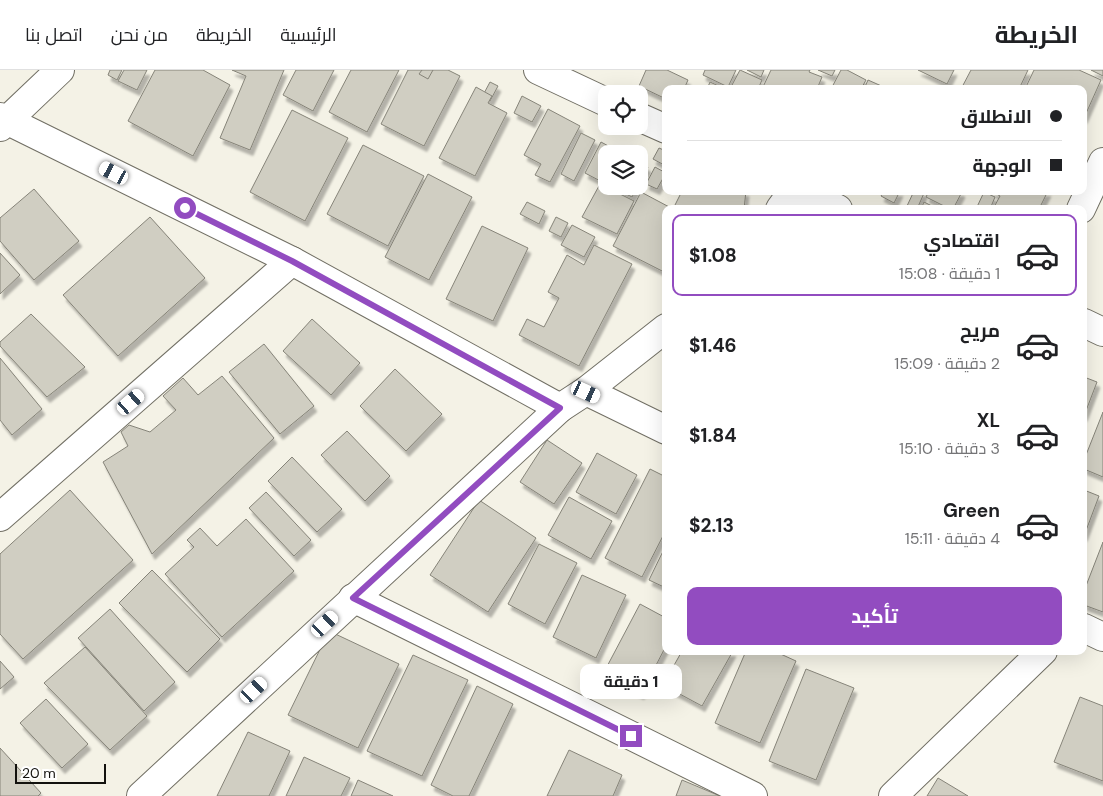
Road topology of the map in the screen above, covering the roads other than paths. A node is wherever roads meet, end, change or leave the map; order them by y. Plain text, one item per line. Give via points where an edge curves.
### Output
1 (60, 70) edge
2 (538, 70) edge
3 (598, 98) edge
4 (2, 121) edge
5 (648, 121) edge
6 (662, 127) edge
7 (1103, 162) edge
8 (808, 195) edge
9 (1087, 195) edge
10 (830, 205) edge
11 (292, 261) junction
12 (1087, 324) edge
13 (662, 331) edge
14 (1103, 332) edge
15 (586, 392) junction
16 (560, 408) junction
17 (662, 428) edge
18 (0, 517) edge
19 (353, 598) junction
20 (1087, 629) edge
21 (1103, 637) edge
22 (1039, 655) edge
23 (141, 796) edge
24 (753, 796) edge
25 (892, 796) edge

1 - 4 street
2 - 3 street
4 - 11 street
5 - 6 street
7 - 9 street
8 - 10 street
11 - 16 street
11 - 18 street
12 - 14 street
13 - 15 street
15 - 16 street
15 - 17 street
16 - 19 street
19 - 23 street
19 - 24 street
20 - 21 street
22 - 25 street

